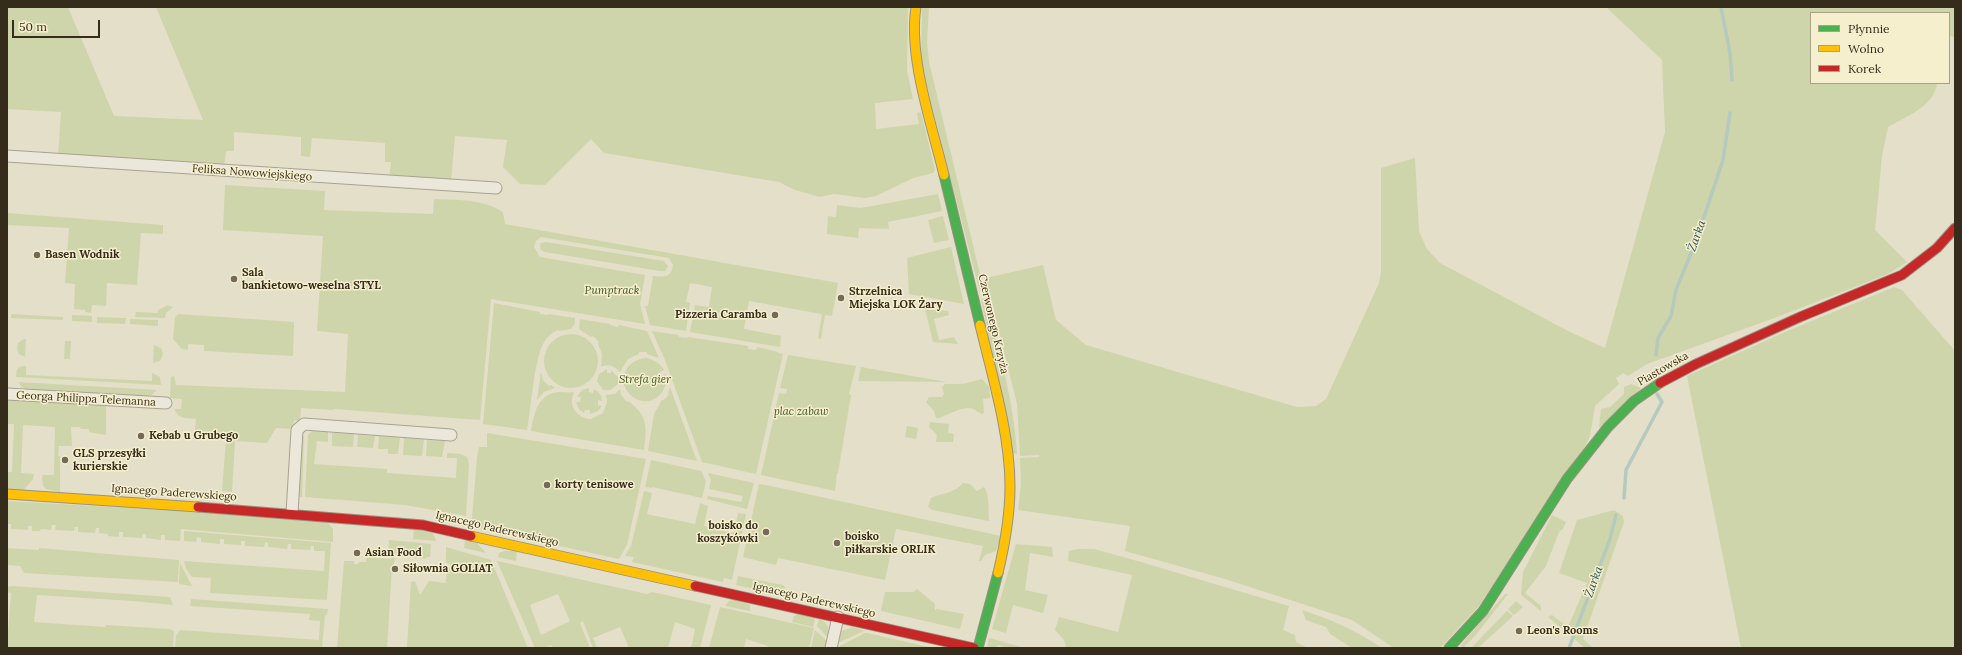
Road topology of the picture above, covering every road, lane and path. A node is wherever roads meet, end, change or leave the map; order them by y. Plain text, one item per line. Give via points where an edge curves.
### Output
1 (916, 7) edge
2 (7, 156) edge
3 (496, 188) dead end
4 (1955, 228) edge
5 (7, 394) edge
6 (166, 403) dead end
7 (451, 435) dead end
8 (7, 494) edge
9 (292, 513) junction
10 (838, 617) junction
11 (831, 648) edge
12 (974, 648) edge
13 (978, 648) edge
14 (1449, 648) edge

1 - 13 street, Czerwonego Krzyża via 916,61 990,364 1004,428 1009,478 1006,540
2 - 3 street, Feliksa Nowowiejskiego
4 - 14 street, Piastowska via 1937,248 1902,275 1696,364 1662,381 1634,401 1608,427 1567,479 1483,612
5 - 6 street, Georga Philippa Telemanna
7 - 9 street via 304,424 297,430
8 - 9 street, Ignacego Paderewskiego
9 - 10 street, Ignacego Paderewskiego via 423,525
10 - 11 street
10 - 12 street, Ignacego Paderewskiego

